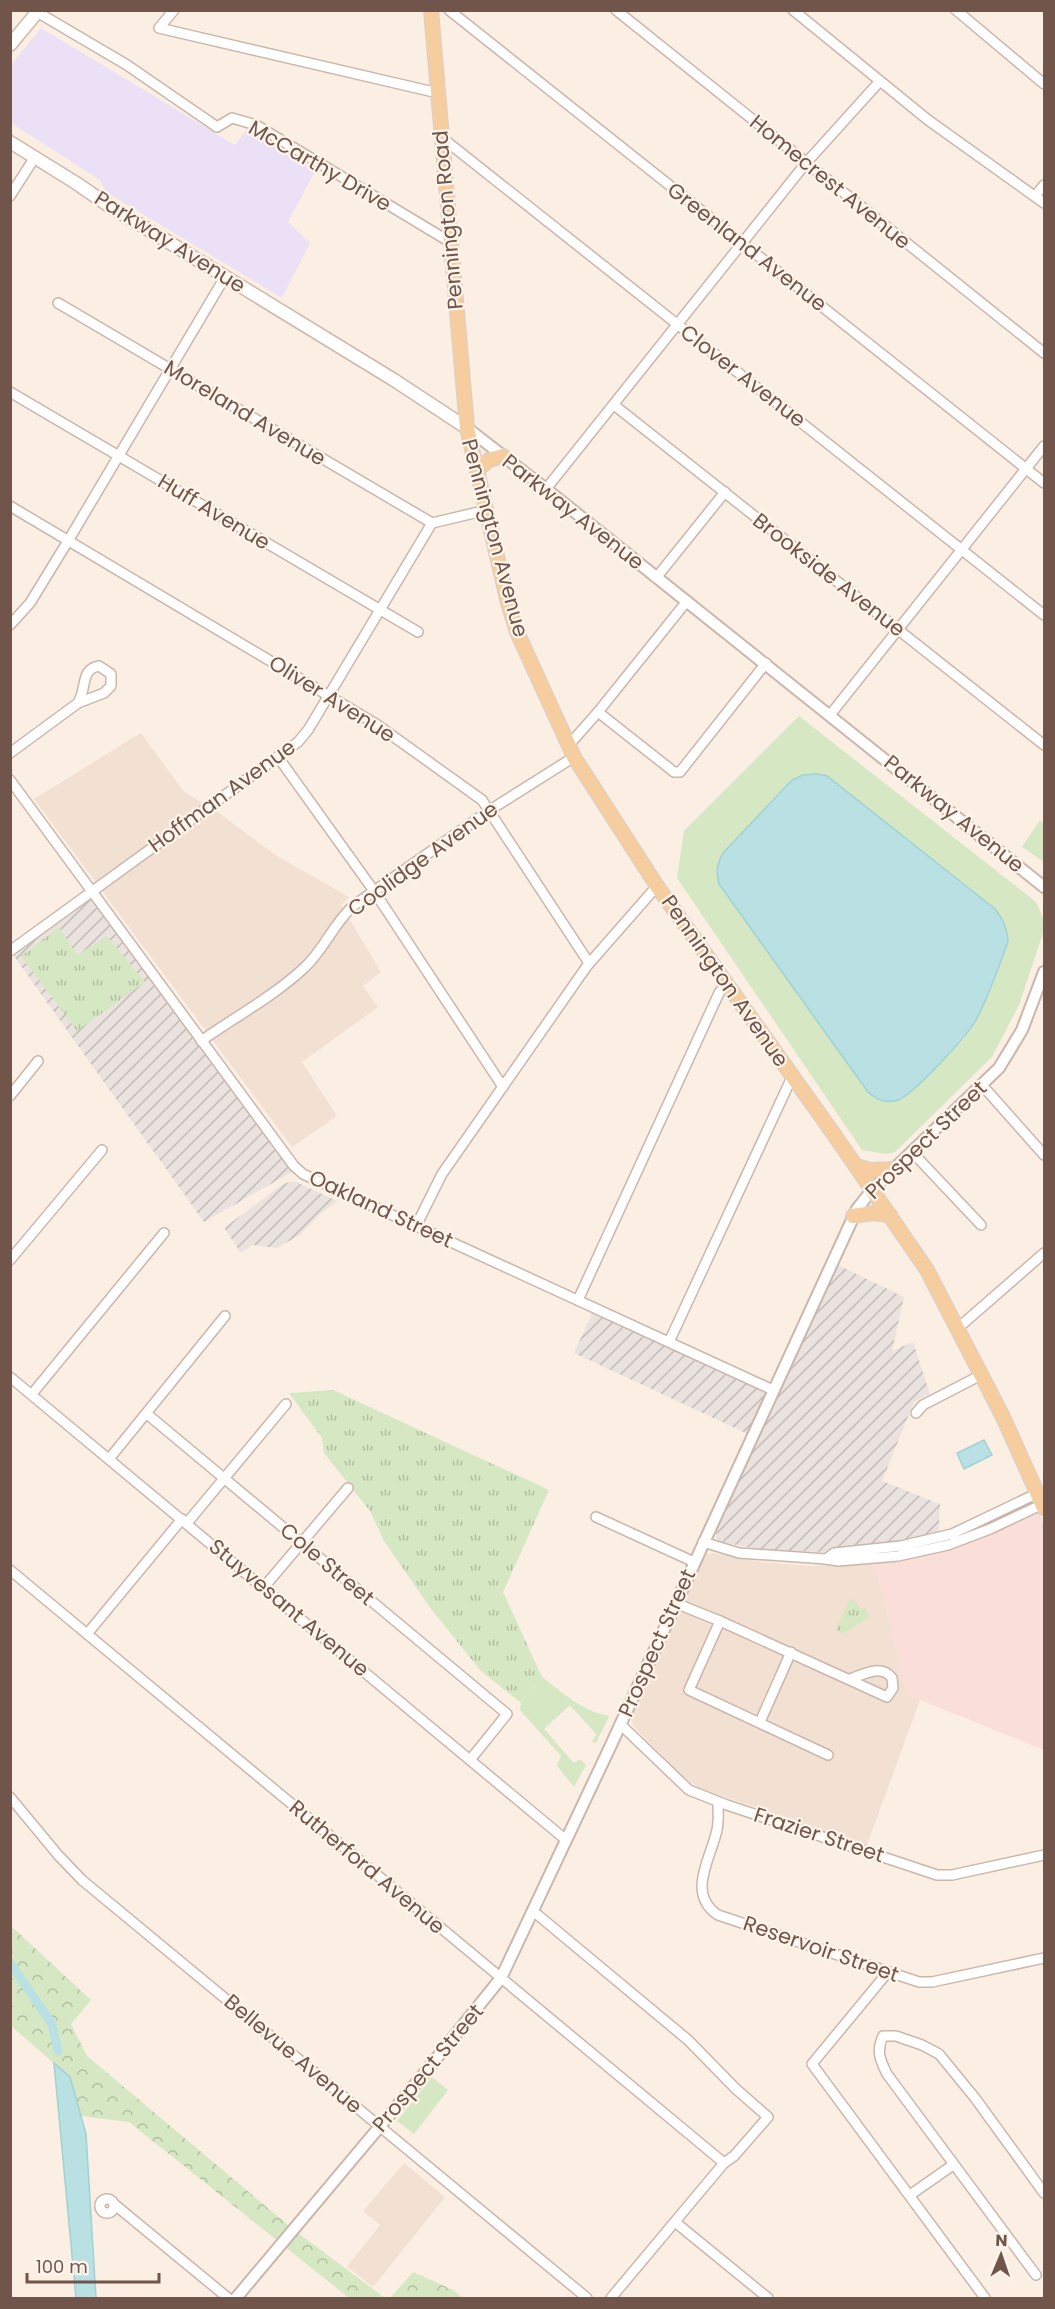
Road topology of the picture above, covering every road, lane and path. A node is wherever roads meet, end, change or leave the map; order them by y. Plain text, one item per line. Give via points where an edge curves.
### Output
1 (174, 10) edge
2 (431, 10) edge
3 (449, 10) edge
4 (616, 10) edge
5 (793, 10) edge
6 (956, 10) edge
7 (38, 11) edge
8 (10, 45) edge
9 (880, 81) junction
10 (1044, 84) edge
11 (438, 93) junction
12 (441, 137) junction
13 (10, 142) edge
14 (35, 157) junction
15 (806, 163) junction
16 (1044, 185) edge
17 (10, 196) edge
18 (1035, 196) junction
19 (1044, 203) edge
20 (450, 242) junction
21 (742, 243) junction
22 (225, 277) junction
23 (58, 303) dead end
24 (677, 325) junction
25 (1044, 353) edge
26 (171, 369) junction
27 (10, 392) edge
28 (614, 405) junction
29 (467, 428) junction
30 (1044, 446) edge
31 (119, 456) junction
32 (503, 456) junction
33 (1026, 469) junction
34 (477, 470) junction
35 (1044, 483) edge
36 (546, 489) junction
37 (725, 492) junction
38 (10, 506) edge
39 (487, 510) junction
40 (432, 523) junction
41 (68, 541) junction
42 (962, 550) junction
43 (656, 578) junction
44 (687, 602) junction
45 (378, 610) junction
46 (1044, 615) edge
47 (10, 625) edge
48 (898, 630) junction
49 (418, 632) dead end
50 (766, 663) junction
51 (328, 695) junction
52 (78, 703) dead end
53 (598, 712) junction
54 (830, 715) junction
55 (1044, 745) edge
56 (571, 752) junction
57 (10, 753) edge
58 (278, 757) junction
59 (10, 780) edge
60 (490, 810) junction
61 (657, 886) junction
62 (1044, 887) edge
63 (374, 891) junction
64 (92, 892) junction
65 (10, 951) edge
66 (589, 963) junction
67 (1044, 972) edge
68 (726, 983) junction
69 (201, 1041) junction
70 (38, 1061) dead end
71 (792, 1077) junction
72 (982, 1085) junction
73 (503, 1087) junction
74 (10, 1096) edge
75 (102, 1150) dead end
76 (913, 1153) junction
77 (1044, 1155) edge
78 (856, 1166) junction
79 (895, 1169) junction
80 (872, 1190) junction
81 (890, 1215) junction
82 (853, 1216) junction
83 (981, 1225) dead end
84 (416, 1226) junction
85 (164, 1233) dead end
86 (1044, 1253) edge
87 (10, 1260) edge
88 (578, 1300) junction
89 (225, 1316) dead end
90 (958, 1328) junction
91 (669, 1342) junction
92 (981, 1376) junction
93 (10, 1377) edge
94 (773, 1390) junction
95 (32, 1394) junction
96 (286, 1404) dead end
97 (916, 1413) dead end
98 (147, 1414) junction
99 (109, 1459) junction
100 (224, 1478) junction
101 (348, 1488) dead end
102 (1042, 1502) edge
103 (596, 1517) dead end
104 (184, 1521) junction
105 (703, 1542) junction
106 (302, 1543) junction
107 (694, 1562) junction
108 (10, 1570) edge
109 (264, 1587) junction
110 (675, 1604) junction
111 (720, 1621) junction
112 (87, 1634) junction
113 (791, 1652) junction
114 (850, 1678) dead end
115 (760, 1722) junction
116 (620, 1724) junction
117 (828, 1755) dead end
118 (470, 1760) junction
119 (10, 1797) edge
120 (718, 1802) junction
121 (566, 1839) junction
122 (1044, 1855) edge
123 (532, 1911) junction
124 (1044, 1959) edge
125 (888, 1972) junction
126 (501, 1978) junction
127 (379, 2126) junction
128 (724, 2163) junction
129 (953, 2164) junction
130 (1044, 2193) edge
131 (910, 2195) junction
132 (114, 2204) dead end
133 (675, 2222) junction
134 (1036, 2275) dead end
135 (228, 2298) edge
136 (236, 2298) edge
137 (587, 2298) edge
138 (611, 2298) edge
139 (768, 2298) edge
140 (985, 2298) edge

1 - 11 street via 159,28
2 - 11 main road, Pennington Road
3 - 21 street, Greenland Avenue
4 - 15 street, Homecrest Avenue
5 - 9 street
6 - 10 street
7 - 8 main road
7 - 20 street, McCarthy Drive via 127,64 217,127 232,118 255,125
9 - 15 street
9 - 18 street
11 - 12 main road, Pennington Road
12 - 20 main road, Pennington Road
12 - 24 street, Clover Avenue
13 - 14 main road, Parkway Avenue
14 - 17 street
14 - 22 main road, Parkway Avenue
15 - 21 street
15 - 25 street, Homecrest Avenue
16 - 18 street
18 - 19 street
20 - 29 main road, Pennington Road
21 - 24 street
21 - 33 street, Greenland Avenue
22 - 26 street
22 - 29 main road, Parkway Avenue
23 - 26 street, Moreland Avenue
24 - 28 street
24 - 42 street, Clover Avenue
26 - 31 street
26 - 40 street, Moreland Avenue
27 - 31 street, Huff Avenue
28 - 36 street
28 - 37 street, Brookside Avenue
29 - 32 street, Parkway Avenue
29 - 34 main road, Pennington Avenue
30 - 33 street
31 - 41 street
31 - 45 street, Huff Avenue
32 - 34 main road via 489,460
32 - 36 street, Parkway Avenue
33 - 35 street, Greenland Avenue
33 - 42 street
34 - 39 main road, Pennington Avenue
36 - 43 street, Parkway Avenue
37 - 43 street
37 - 48 street, Brookside Avenue
38 - 41 street, Oliver Avenue
39 - 40 street
39 - 56 main road, Pennington Avenue via 513,621
40 - 45 street, Hoffman Avenue
41 - 47 street via 30,603
41 - 51 street, Oliver Avenue
42 - 46 street, Clover Avenue
42 - 48 street
43 - 44 street, Parkway Avenue
44 - 50 street, Parkway Avenue
44 - 53 street, Coolidge Avenue
45 - 49 street, Huff Avenue
45 - 51 street, Hoffman Avenue
48 - 54 street
48 - 55 street, Brookside Avenue
50 - 53 street via 680,772 674,772
50 - 54 street, Parkway Avenue
51 - 58 street, Hoffman Avenue via 300,739
51 - 60 street, Oliver Avenue via 391,734 482,800
52 - 57 street
53 - 56 street, Coolidge Avenue
54 - 62 street, Parkway Avenue
56 - 60 street, Coolidge Avenue
56 - 61 main road, Pennington Avenue
58 - 63 street
58 - 64 street, Hoffman Avenue
59 - 64 street, Oakland Street
60 - 63 street, Coolidge Avenue
60 - 66 street, Oliver Avenue
61 - 66 street
61 - 68 main road, Pennington Avenue
63 - 69 street, Coolidge Avenue via 348,911 304,968
63 - 73 street
64 - 65 street, Hoffman Avenue
64 - 69 street, Oakland Street
66 - 73 street
67 - 72 street, Prospect Street via 1013,1048
68 - 71 main road, Pennington Avenue
68 - 88 street
69 - 84 street, Oakland Street via 294,1167
70 - 74 street
71 - 78 main road, Pennington Avenue
71 - 91 street
72 - 76 street, Prospect Street
72 - 77 street
73 - 84 street via 442,1174
75 - 87 street
76 - 79 street, Prospect Street
76 - 83 street
78 - 79 main road
78 - 80 main road, Pennington Avenue
79 - 80 street, Prospect Street
80 - 81 main road, Pennington Avenue
80 - 82 street, Prospect Street
81 - 82 main road
81 - 90 main road, Pennington Avenue via 927,1270
82 - 94 street, Prospect Street
84 - 88 street, Oakland Street
85 - 95 street
86 - 90 street
88 - 91 street, Oakland Street
89 - 98 street
90 - 92 main road, Pennington Avenue
91 - 94 street, Oakland Street
92 - 97 street via 923,1405
92 - 102 main road, Pennington Avenue
93 - 95 street, Stuyvesant Avenue
94 - 105 street, Prospect Street
95 - 99 street, Stuyvesant Avenue
96 - 100 street
98 - 99 street
98 - 100 street, Cole Street
99 - 104 street, Stuyvesant Avenue
100 - 104 street
100 - 106 street, Cole Street
101 - 106 street
102 - 105 street via 952,1534 901,1546 834,1553 826,1559 739,1553
103 - 107 street
104 - 109 street, Stuyvesant Avenue
104 - 112 street
105 - 107 street, Prospect Street
106 - 109 street
106 - 118 street, Cole Street via 507,1714
107 - 110 street, Prospect Street
108 - 112 street, Rutherford Avenue
109 - 118 street, Stuyvesant Avenue
110 - 111 street
110 - 116 street, Prospect Street
111 - 113 street
111 - 115 street via 689,1690
112 - 126 street, Rutherford Avenue
113 - 114 street
113 - 115 street
115 - 117 street
116 - 120 street, Frazier Street via 688,1790
116 - 121 street, Prospect Street
118 - 121 street, Stuyvesant Avenue
119 - 127 street, Bellevue Avenue via 82,1880
120 - 122 street, Frazier Street via 937,1875
120 - 125 street, Reservoir Street via 717,1831 701,1886 712,1911
121 - 123 street, Prospect Street
123 - 126 street, Prospect Street
123 - 128 street via 688,2040 768,2117
124 - 125 street, Reservoir Street via 924,1983
125 - 131 street via 812,2064
126 - 127 street, Prospect Street
126 - 128 street, Rutherford Avenue
127 - 136 street, Prospect Street
127 - 137 street, Bellevue Avenue
128 - 133 street
129 - 130 street via 887,2074 879,2057 883,2036 896,2036 939,2054
129 - 131 street
129 - 134 street
131 - 140 street
132 - 135 street
133 - 138 street
133 - 139 street

